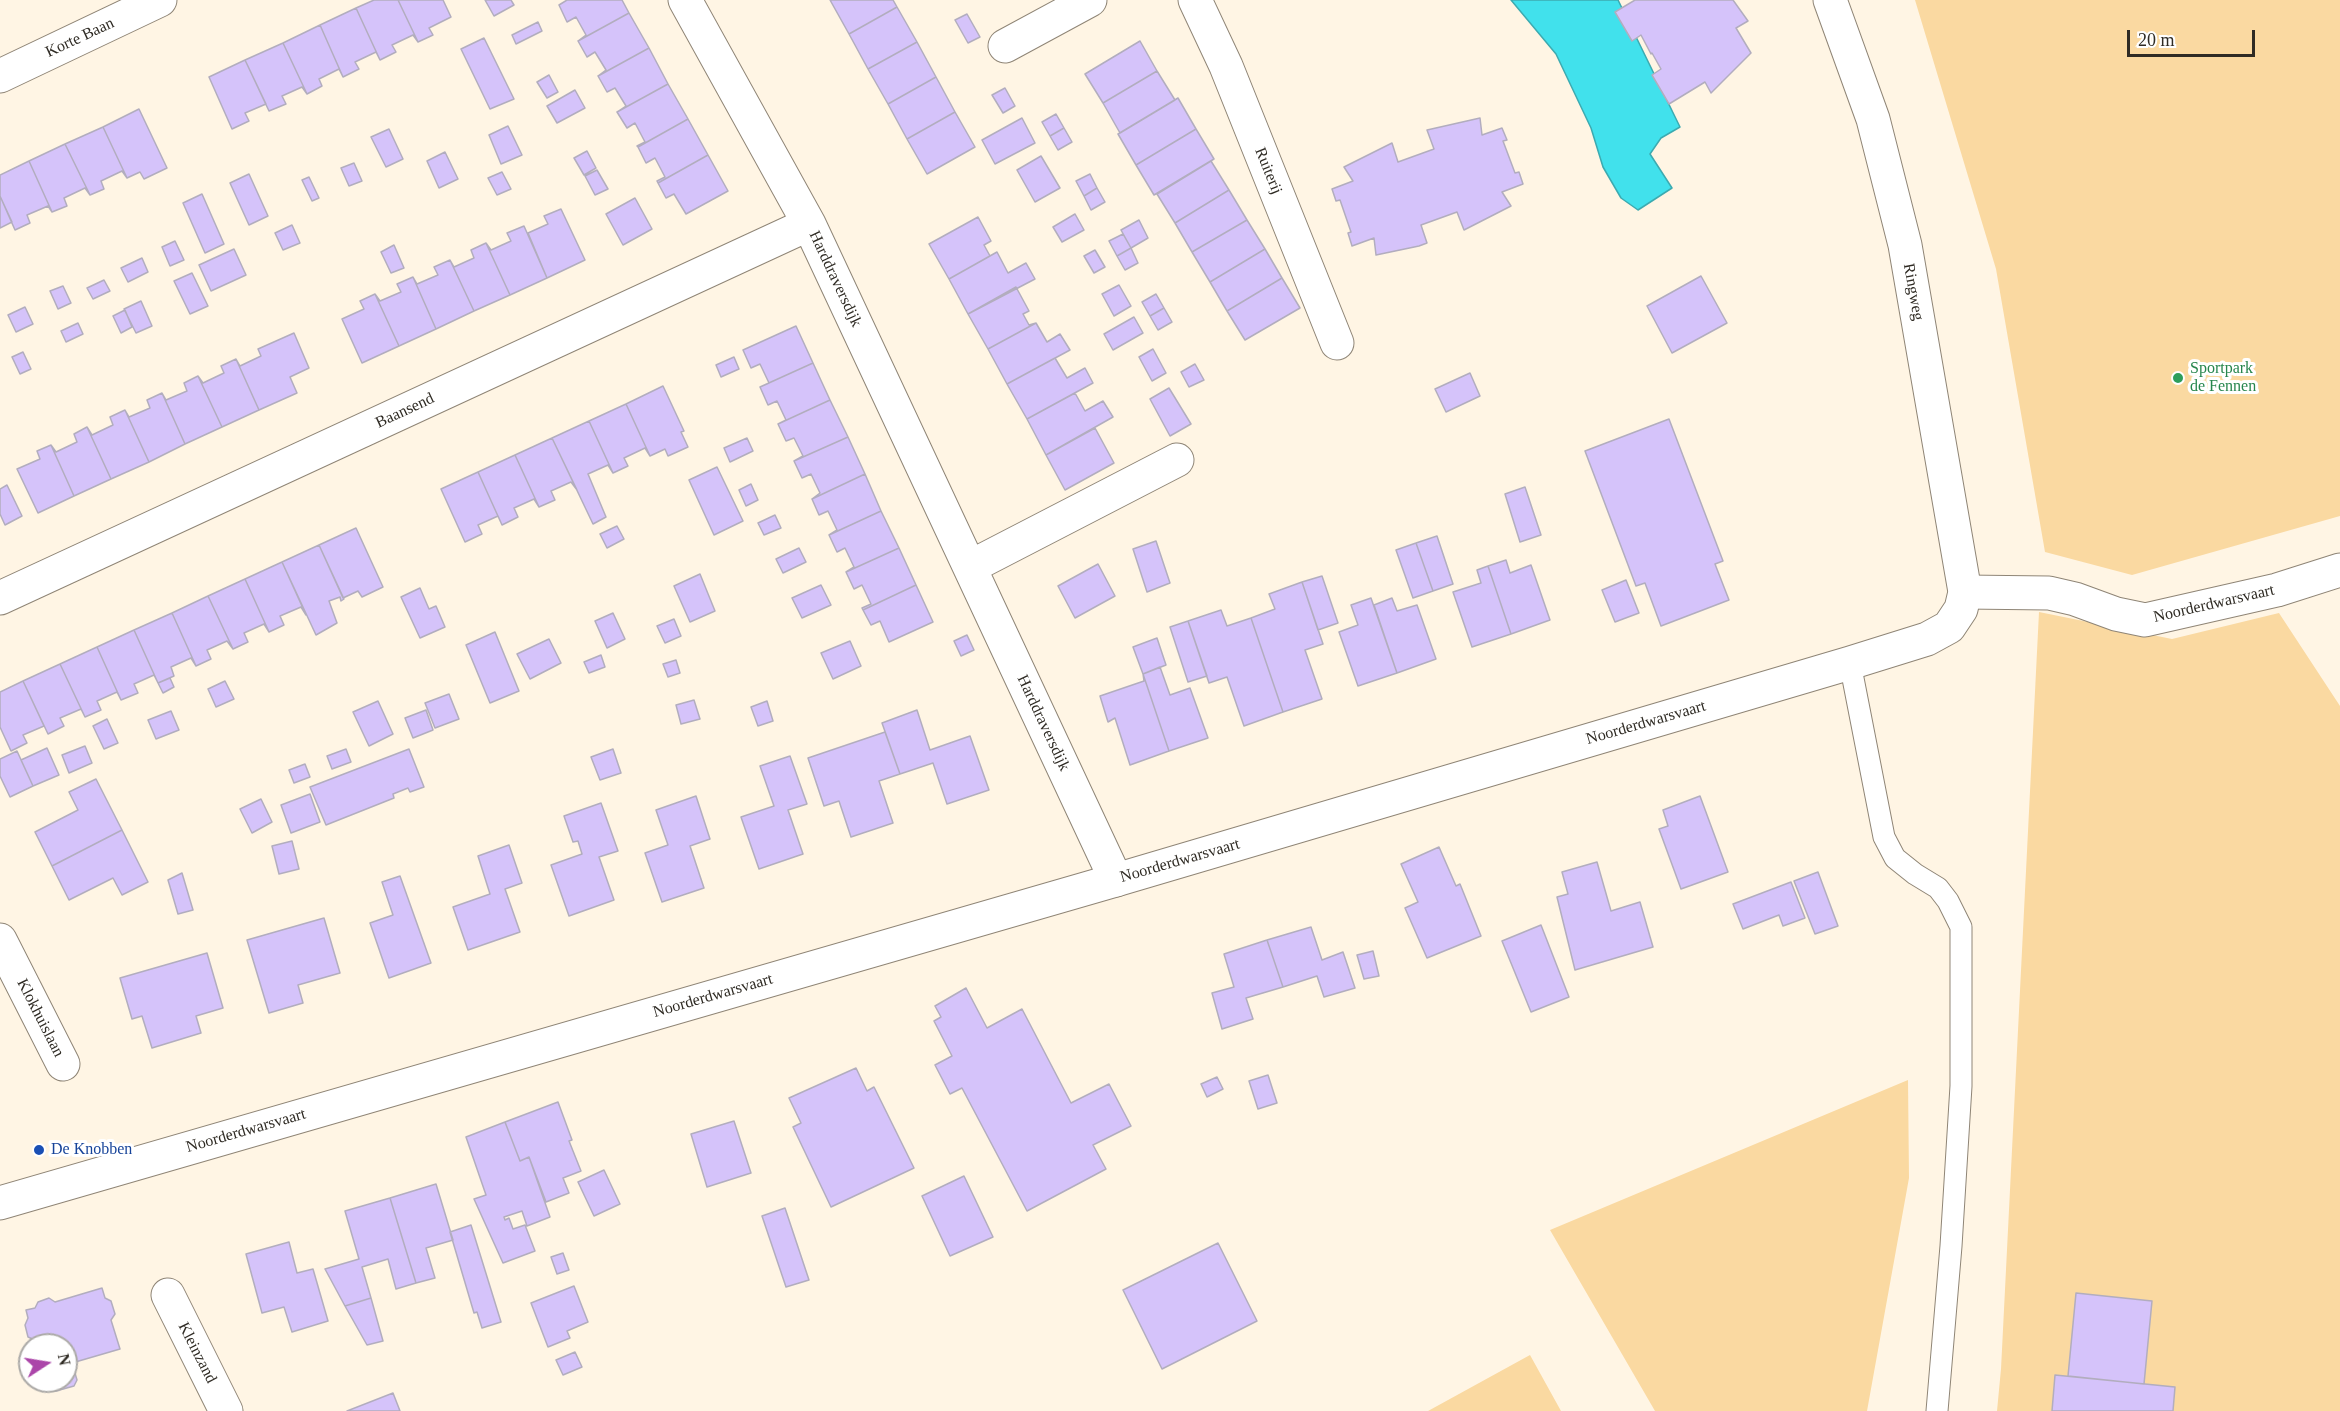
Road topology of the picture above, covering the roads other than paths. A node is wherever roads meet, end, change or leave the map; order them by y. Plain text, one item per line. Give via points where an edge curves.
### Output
1 (160, 0) edge
2 (685, 0) edge
3 (1090, 0) edge
4 (1195, 0) edge
5 (1830, 0) edge
6 (1005, 46) dead end
7 (0, 76) edge
8 (809, 224) junction
9 (1337, 344) dead end
10 (1177, 460) dead end
11 (970, 567) junction
12 (2340, 570) edge
13 (1965, 592) junction
14 (0, 598) edge
15 (1850, 663) junction
16 (1116, 879) junction
17 (0, 940) edge
18 (63, 1064) dead end
19 (0, 1203) edge
20 (168, 1295) dead end
21 (226, 1411) edge
22 (1937, 1411) edge

1 - 7 street, Korte Baan
2 - 8 street, Harddraversdijk
3 - 6 street
4 - 9 street, Ruiterij via 1226,66
5 - 13 street, Ringweg via 1873,119 1905,245
8 - 11 street, Harddraversdijk
8 - 14 street, Baansend
10 - 11 street
11 - 16 street, Harddraversdijk
12 - 13 street, Noorderdwarsvaart via 2277,590 2145,620 2049,593
13 - 15 street, Noorderdwarsvaart via 1961,609 1949,627 1927,639
15 - 16 street, Noorderdwarsvaart
15 - 22 lane via 1884,837 1895,858 1938,888 1961,927 1961,1086
16 - 19 street, Noorderdwarsvaart
17 - 18 street, Klokhuislaan
20 - 21 street, Kleinzand

